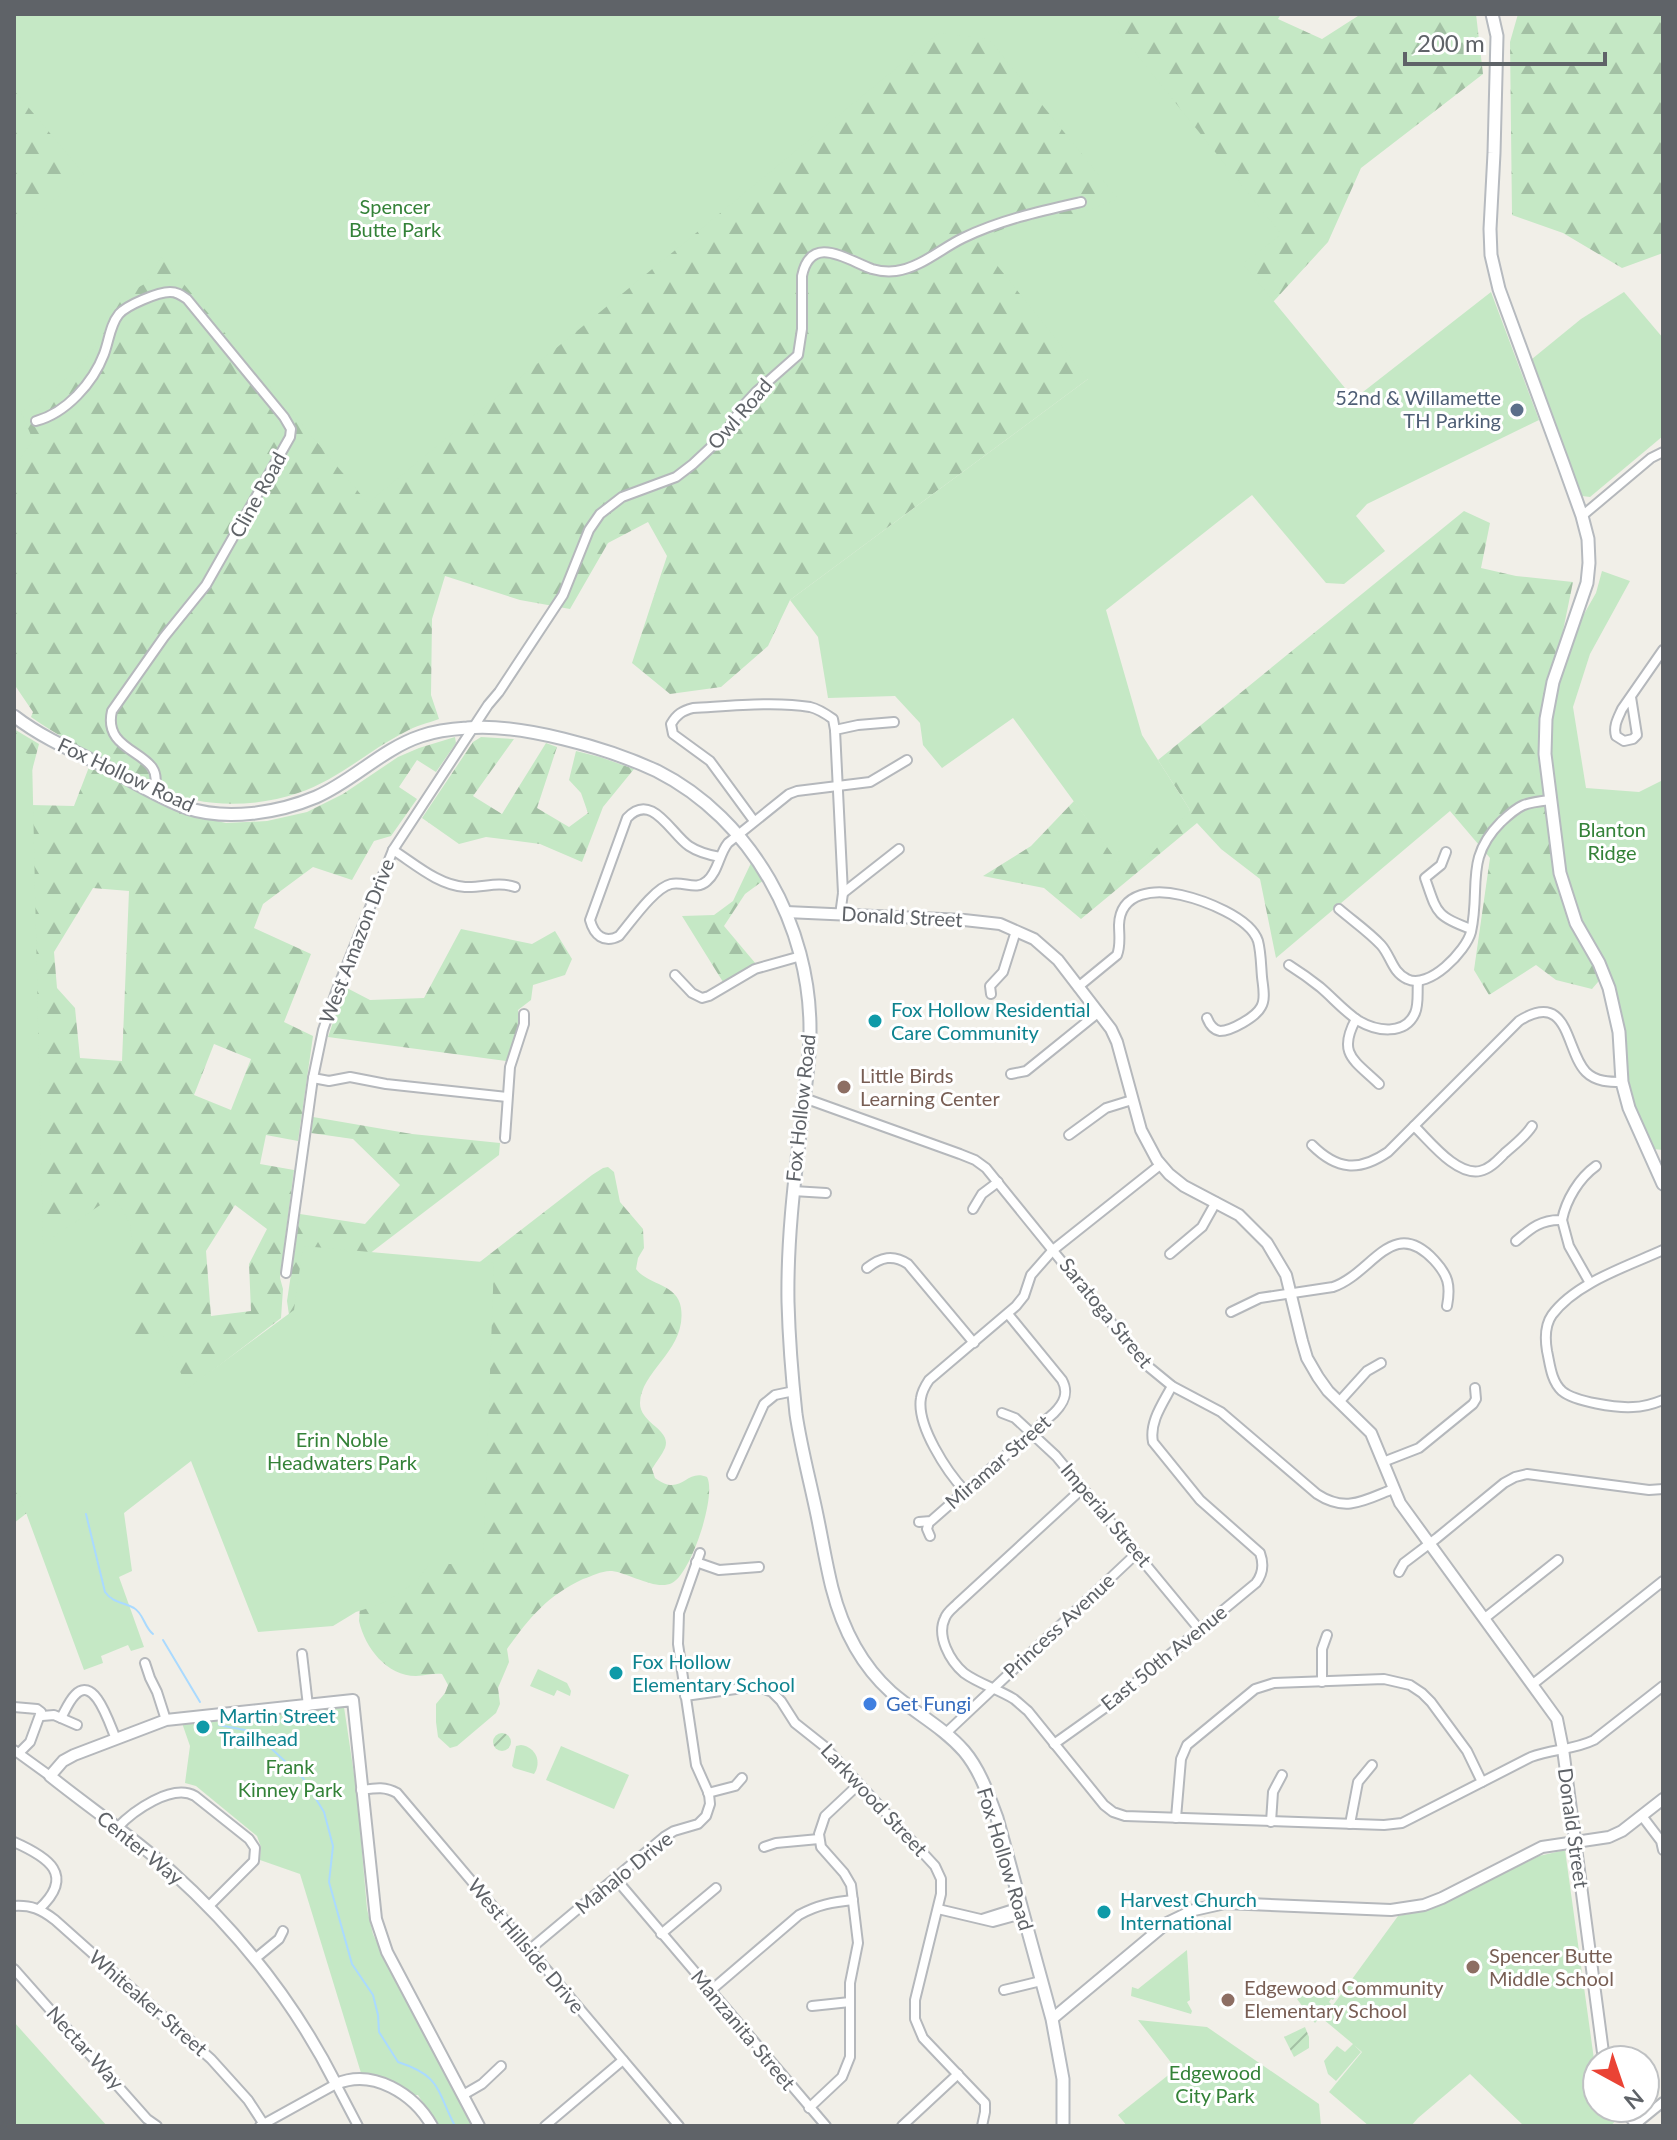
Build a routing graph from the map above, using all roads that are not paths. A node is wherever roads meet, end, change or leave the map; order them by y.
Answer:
1 (1492, 14) edge
2 (1081, 202) dead end
3 (36, 421) dead end
4 (1663, 452) edge
5 (1582, 516) junction
6 (1663, 650) edge
7 (1631, 697) junction
8 (14, 716) edge
9 (894, 722) dead end
10 (473, 727) junction
11 (835, 730) junction
12 (907, 760) dead end
13 (839, 786) junction
14 (153, 791) junction
15 (1550, 800) junction
16 (754, 821) junction
17 (738, 835) junction
18 (899, 849) dead end
19 (393, 850) junction
20 (1446, 852) dead end
21 (720, 857) junction
22 (515, 887) dead end
23 (843, 893) junction
24 (1339, 909) dead end
25 (786, 912) junction
26 (840, 915) junction
27 (1471, 929) junction
28 (1016, 931) junction
29 (801, 956) junction
30 (1289, 965) dead end
31 (675, 975) dead end
32 (1418, 981) junction
33 (1078, 987) junction
34 (991, 994) dead end
35 (1099, 1012) junction
36 (524, 1014) dead end
37 (1207, 1018) dead end
38 (1356, 1019) junction
39 (1011, 1074) dead end
40 (313, 1078) junction
41 (1622, 1082) junction
42 (1379, 1084) dead end
43 (507, 1097) junction
44 (804, 1098) junction
45 (1132, 1100) junction
46 (1414, 1126) junction
47 (1532, 1126) dead end
48 (1069, 1135) dead end
49 (505, 1138) dead end
50 (1312, 1145) dead end
51 (1659, 1162) edge
52 (1160, 1165) junction
53 (1596, 1166) dead end
54 (998, 1182) junction
55 (1663, 1184) edge
56 (793, 1191) junction
57 (826, 1193) dead end
58 (1216, 1202) junction
59 (973, 1209) dead end
60 (1562, 1220) junction
61 (1516, 1241) dead end
62 (1053, 1250) junction
63 (1663, 1250) edge
64 (1170, 1254) dead end
65 (867, 1268) dead end
66 (286, 1273) dead end
67 (1590, 1283) junction
68 (1291, 1293) junction
69 (1447, 1306) dead end
70 (1231, 1312) dead end
71 (1008, 1314) junction
72 (974, 1343) junction
73 (1381, 1363) dead end
74 (1172, 1386) junction
75 (1475, 1388) dead end
76 (794, 1391) junction
77 (1663, 1400) edge
78 (1339, 1402) junction
79 (1002, 1413) dead end
80 (1030, 1434) junction
81 (1383, 1462) junction
82 (732, 1475) dead end
83 (1083, 1488) junction
84 (1393, 1489) junction
85 (1663, 1489) edge
86 (965, 1491) junction
87 (930, 1536) dead end
88 (1429, 1544) junction
89 (1137, 1553) junction
90 (1558, 1560) dead end
91 (759, 1567) dead end
92 (1399, 1572) dead end
93 (1663, 1581) edge
94 (1485, 1618) junction
95 (1199, 1629) junction
96 (1327, 1635) dead end
97 (302, 1654) dead end
98 (145, 1663) dead end
99 (1322, 1682) junction
100 (1533, 1684) junction
101 (1663, 1686) edge
102 (993, 1688) junction
103 (685, 1696) junction
104 (308, 1706) junction
105 (14, 1707) edge
106 (42, 1716) junction
107 (61, 1718) junction
108 (166, 1720) junction
109 (77, 1725) dead end
110 (946, 1733) junction
111 (116, 1739) junction
112 (1054, 1744) junction
113 (1563, 1749) junction
114 (17, 1751) edge
115 (1372, 1765) dead end
116 (1282, 1775) dead end
117 (50, 1776) junction
118 (742, 1778) dead end
119 (1482, 1782) junction
120 (858, 1785) junction
121 (361, 1790) junction
122 (708, 1793) junction
123 (1663, 1799) edge
124 (1642, 1816) junction
125 (1176, 1818) junction
126 (1271, 1822) junction
127 (1350, 1824) junction
128 (117, 1828) junction
129 (819, 1839) junction
130 (1575, 1841) junction
131 (14, 1842) edge
132 (764, 1847) dead end
133 (1663, 1850) edge
134 (615, 1878) junction
135 (716, 1888) dead end
136 (853, 1900) junction
137 (14, 1906) edge
138 (209, 1906) junction
139 (39, 1909) junction
140 (938, 1909) junction
141 (1021, 1910) junction
142 (283, 1931) dead end
143 (661, 1934) junction
144 (529, 1950) junction
145 (256, 1958) junction
146 (14, 1969) edge
147 (1041, 1981) junction
148 (1004, 1990) dead end
149 (709, 1992) junction
150 (850, 2002) junction
151 (812, 2006) dead end
152 (1052, 2019) junction
153 (1602, 2044) edge
154 (623, 2060) junction
155 (501, 2066) dead end
156 (958, 2074) junction
157 (336, 2084) junction
158 (463, 2095) junction
159 (1663, 2102) edge
160 (809, 2108) junction
161 (263, 2125) edge
162 (1636, 2125) edge
163 (157, 2126) edge
164 (358, 2126) edge
165 (432, 2126) edge
166 (479, 2126) edge
167 (545, 2126) edge
168 (679, 2126) edge
169 (826, 2126) edge
170 (902, 2126) edge
171 (982, 2126) edge
172 (1063, 2126) edge

1 - 5 main road
2 - 10 street, Owl Road
3 - 14 street, Cline Road
4 - 5 street
5 - 15 main road
6 - 7 street
7 - 7 street
8 - 14 main road, Fox Hollow Road
9 - 11 street
10 - 14 main road, Fox Hollow Road
10 - 17 main road, Fox Hollow Road
10 - 19 street, West Amazon Drive
11 - 13 street
11 - 16 street
12 - 13 street
13 - 16 street
13 - 23 street
15 - 27 street
15 - 41 main road
16 - 17 street
17 - 21 street
17 - 25 main road, Fox Hollow Road
18 - 23 street
19 - 22 street
19 - 40 street, West Amazon Drive
20 - 27 street
21 - 21 street
23 - 26 street
24 - 32 street
25 - 26 street, Donald Street
25 - 29 main road, Fox Hollow Road
26 - 28 street, Donald Street
27 - 32 street
28 - 33 street, Donald Street
28 - 34 street
29 - 31 street
29 - 44 main road, Fox Hollow Road
30 - 38 street
32 - 38 street
33 - 35 street, Donald Street
33 - 37 street
35 - 39 street
35 - 45 street, Donald Street
36 - 43 street
38 - 42 street
40 - 43 street
40 - 66 street, West Amazon Drive
41 - 46 street
41 - 51 main road
43 - 49 street
44 - 54 street, Saratoga Street
44 - 56 main road, Fox Hollow Road
45 - 48 street
45 - 52 street, Donald Street
46 - 47 street
46 - 50 street
51 - 55 main road
52 - 58 street, Donald Street
52 - 62 street
53 - 60 street
54 - 59 street
54 - 62 street, Saratoga Street
56 - 57 street
56 - 76 main road, Fox Hollow Road
58 - 64 street
58 - 68 street, Donald Street
60 - 61 street
60 - 67 street
62 - 71 street
62 - 74 street, Saratoga Street
63 - 67 street
65 - 72 street
67 - 77 street
68 - 69 street
68 - 70 street
68 - 78 street, Donald Street
71 - 72 street
71 - 80 street, Miramar Street
72 - 86 street
73 - 78 street
74 - 84 street, Saratoga Street
74 - 95 street, East 50th Avenue
75 - 81 street
76 - 82 street
76 - 110 main road, Fox Hollow Road
78 - 81 street, Donald Street
79 - 80 street, Imperial Street
80 - 83 street, Imperial Street
80 - 86 street, Miramar Street
81 - 84 street, Donald Street
83 - 89 street, Imperial Street
83 - 102 street
84 - 88 street, Donald Street
85 - 88 street
86 - 87 street, Miramar Street
88 - 92 street
88 - 94 street, Donald Street
89 - 95 street, Imperial Street
89 - 102 street, Princess Avenue
90 - 94 street
91 - 103 street
93 - 100 street
94 - 100 street, Donald Street
95 - 112 street, East 50th Avenue
96 - 99 street
97 - 104 street
98 - 108 street
99 - 119 street
99 - 125 street
100 - 113 street, Donald Street
101 - 113 street
102 - 110 street, Princess Avenue
102 - 112 street
103 - 120 street, Larkwood Street
103 - 122 street
104 - 108 street
104 - 121 street
105 - 106 street
106 - 107 street
106 - 114 street
107 - 109 street
107 - 111 street
108 - 111 street
110 - 141 main road, Fox Hollow Road
111 - 117 street
112 - 125 street
113 - 119 street
113 - 130 street, Donald Street
114 - 117 street, Center Way
115 - 127 street
116 - 126 street
117 - 128 street, Center Way
118 - 122 street
119 - 127 street
120 - 129 street
120 - 140 street, Larkwood Street
121 - 144 street, West Hillside Drive
121 - 158 street
122 - 134 street, Mahalo Drive
123 - 124 street
124 - 130 street
124 - 133 street
125 - 126 street
126 - 127 street
128 - 138 street, Center Way
128 - 138 street
129 - 132 street
129 - 136 street
130 - 152 street
130 - 153 street, Donald Street
131 - 139 street
134 - 143 street, Manzanita Street
134 - 144 street, Mahalo Drive
135 - 143 street
136 - 149 street
136 - 150 street
137 - 139 street
138 - 145 street, Center Way
139 - 161 street, Whiteaker Street
140 - 141 street
140 - 156 street, Larkwood Street
141 - 147 main road, Fox Hollow Road
142 - 145 street
143 - 149 street, Manzanita Street
144 - 154 street, West Hillside Drive
145 - 157 street, Center Way
146 - 163 street, Nectar Way
147 - 148 street
147 - 152 main road, Fox Hollow Road
149 - 160 street, Manzanita Street
150 - 151 street
150 - 160 street
152 - 172 main road, Fox Hollow Road
154 - 167 street
154 - 168 street, West Hillside Drive
155 - 158 street
156 - 170 street
156 - 171 street, Larkwood Street
157 - 161 street
157 - 164 street, Center Way
157 - 165 street
158 - 166 street
159 - 162 street
160 - 169 street, Manzanita Street

